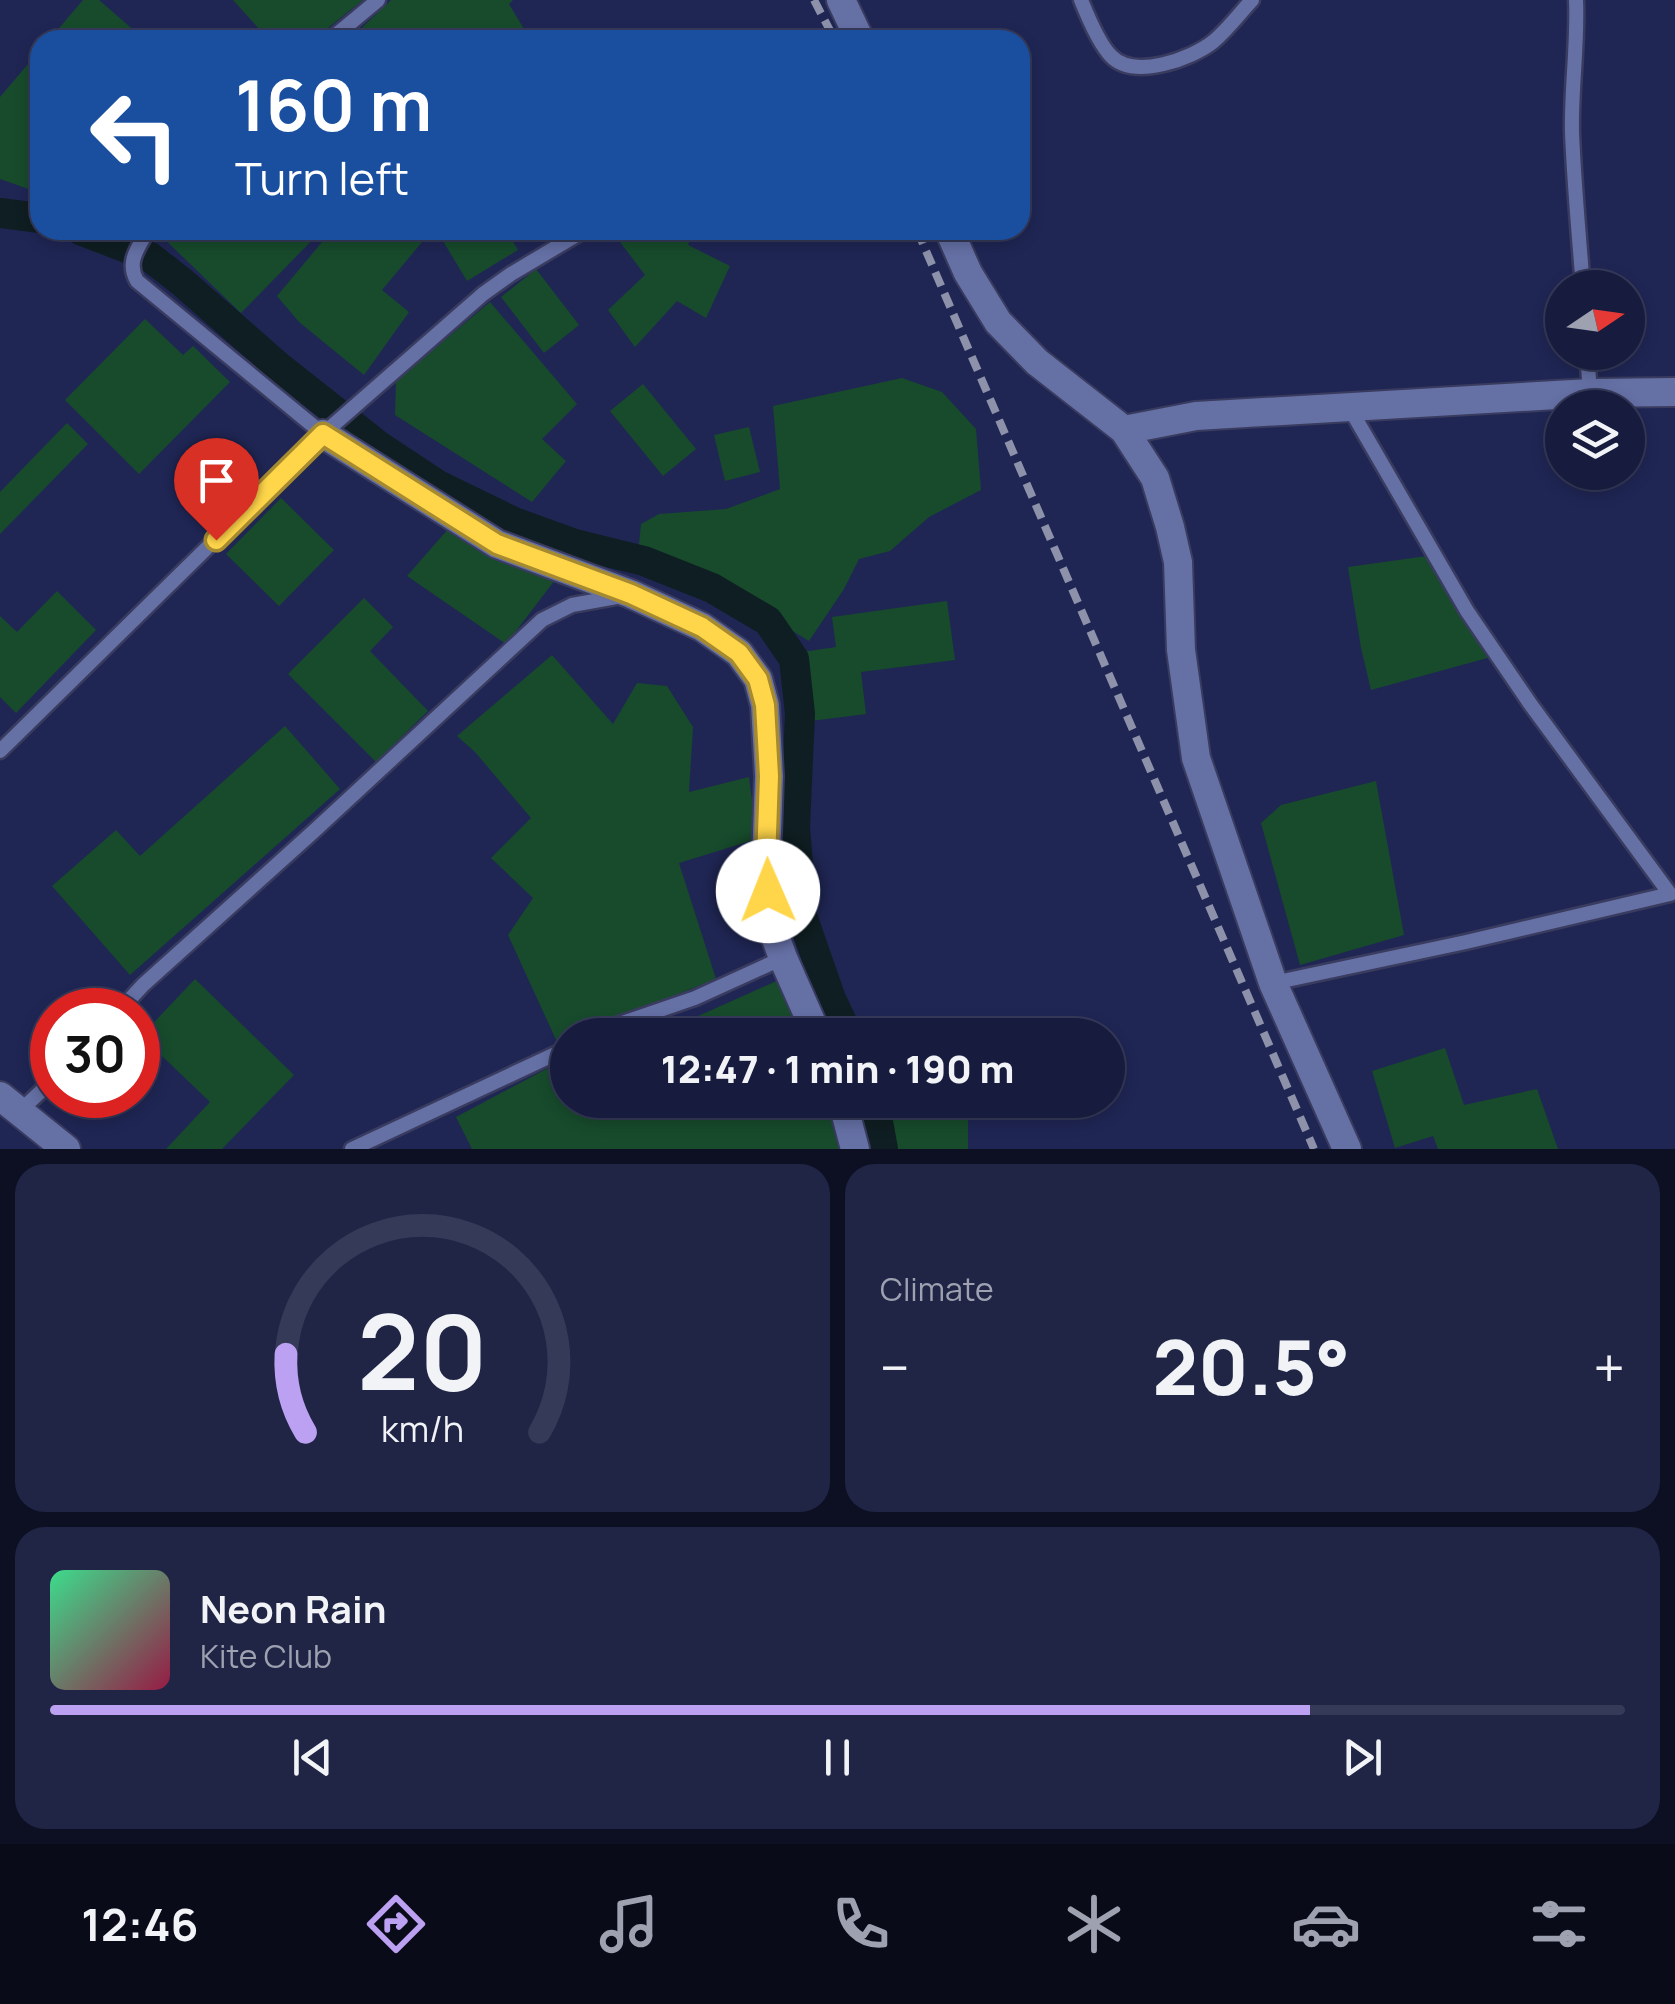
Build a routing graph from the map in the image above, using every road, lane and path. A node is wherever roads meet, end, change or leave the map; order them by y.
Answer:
1 (378, 0) edge
2 (841, 0) edge
3 (1080, 0) edge
4 (1252, 0) edge
5 (1576, 0) edge
6 (342, 30) edge
7 (855, 30) edge
8 (143, 240) edge
9 (568, 240) edge
10 (954, 240) edge
11 (1582, 270) edge
12 (1645, 392) edge
13 (1675, 392) edge
14 (1545, 396) edge
15 (1349, 408) junction
16 (331, 428) junction
17 (1124, 430) junction
18 (631, 594) junction
19 (0, 751) edge
20 (1672, 899) edge
21 (783, 958) junction
22 (1273, 984) junction
23 (140, 988) edge
24 (637, 1018) edge
25 (809, 1018) edge
26 (550, 1056) edge
27 (10, 1103) edge
28 (847, 1118) edge
29 (66, 1149) edge
30 (352, 1149) edge
31 (855, 1149) edge
32 (1347, 1149) edge

1 - 6 lane
2 - 7 street
3 - 4 lane
5 - 11 lane
8 - 16 lane
9 - 16 lane
10 - 17 street
12 - 13 street
14 - 15 street
15 - 17 street
15 - 20 lane
16 - 18 street
16 - 19 lane
17 - 22 street
18 - 21 street
18 - 23 lane
20 - 22 lane
21 - 24 lane
21 - 25 street
22 - 32 street
26 - 30 lane
27 - 29 street
28 - 31 street

